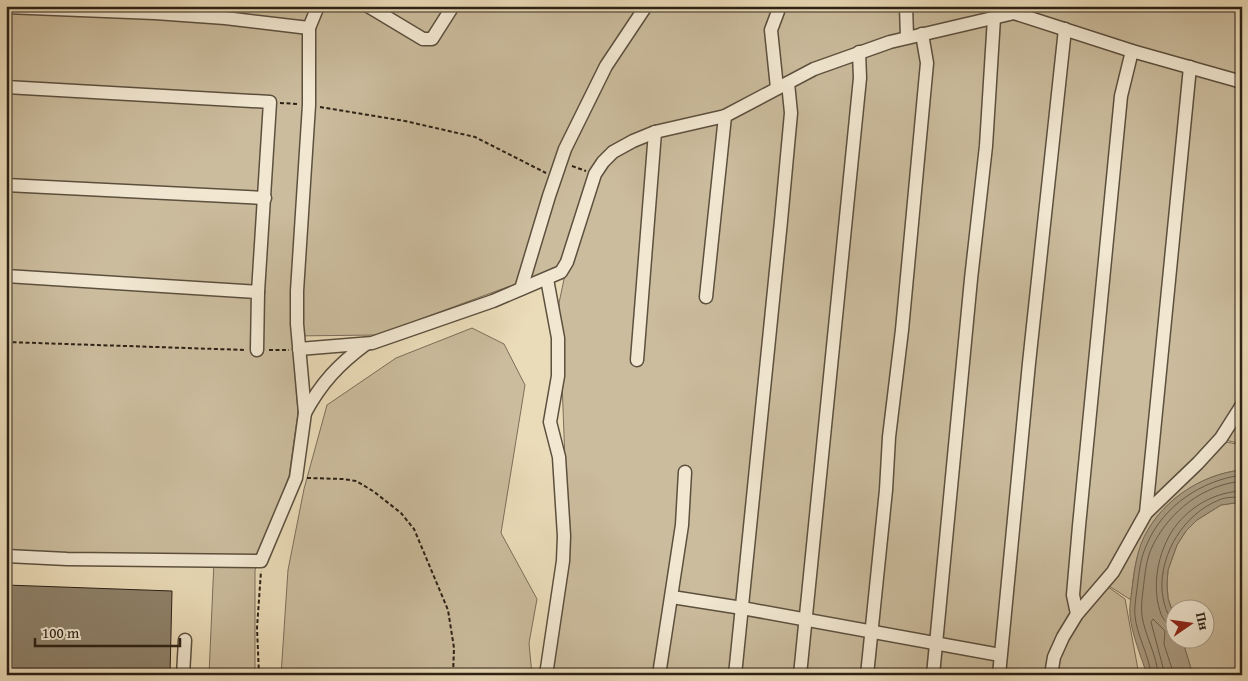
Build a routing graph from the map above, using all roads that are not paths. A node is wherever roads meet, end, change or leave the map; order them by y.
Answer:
1 (318, 6) edge
2 (368, 6) edge
3 (453, 6) edge
4 (646, 6) edge
5 (780, 6) edge
6 (906, 6) edge
7 (6, 7) edge
8 (156, 10) edge
9 (994, 18) junction
10 (309, 28) junction
11 (1065, 28) junction
12 (922, 34) junction
13 (907, 37) junction
14 (1132, 51) junction
15 (859, 52) junction
16 (1190, 68) junction
17 (1242, 82) edge
18 (782, 85) junction
19 (6, 87) edge
20 (726, 116) junction
21 (655, 132) junction
22 (6, 185) edge
23 (265, 198) junction
24 (6, 276) edge
25 (547, 279) junction
26 (521, 289) junction
27 (258, 292) junction
28 (706, 297) dead end
29 (366, 344) junction
30 (257, 350) road end
31 (299, 350) junction
32 (637, 360) dead end
33 (1242, 405) edge
34 (305, 413) junction
35 (685, 472) dead end
36 (1146, 513) junction
37 (6, 556) edge
38 (672, 597) junction
39 (742, 608) junction
40 (1077, 614) junction
41 (806, 620) junction
42 (871, 631) junction
43 (184, 640) dead end
44 (936, 644) junction
45 (1000, 655) junction
46 (184, 675) edge
47 (546, 675) edge
48 (659, 675) edge
49 (735, 675) edge
50 (800, 675) edge
51 (866, 675) edge
52 (933, 675) edge
53 (999, 675) edge
54 (1051, 675) edge

1 - 10 street
2 - 3 street
4 - 26 street
5 - 18 street
6 - 13 street
7 - 8 street
8 - 10 street
9 - 11 street
9 - 12 street
9 - 44 street
10 - 31 street
11 - 14 street
11 - 45 street
12 - 13 street
12 - 42 street
13 - 15 street
14 - 16 street
14 - 40 street
15 - 18 street
15 - 41 street
16 - 17 street
16 - 36 street
18 - 20 street
18 - 39 street
19 - 23 street
20 - 21 street
20 - 28 street
21 - 25 street
21 - 32 street
22 - 23 street
23 - 27 street
24 - 27 street
25 - 26 street
25 - 47 street
26 - 29 street
27 - 30 street
29 - 31 street
29 - 34 street
31 - 34 street
33 - 36 street
34 - 37 street
35 - 38 street
36 - 40 street
38 - 39 street
38 - 48 street
39 - 41 street
39 - 49 street
40 - 54 street
41 - 42 street
41 - 50 street
42 - 44 street
42 - 51 street
43 - 46 street
44 - 45 street
44 - 52 street
45 - 53 street

